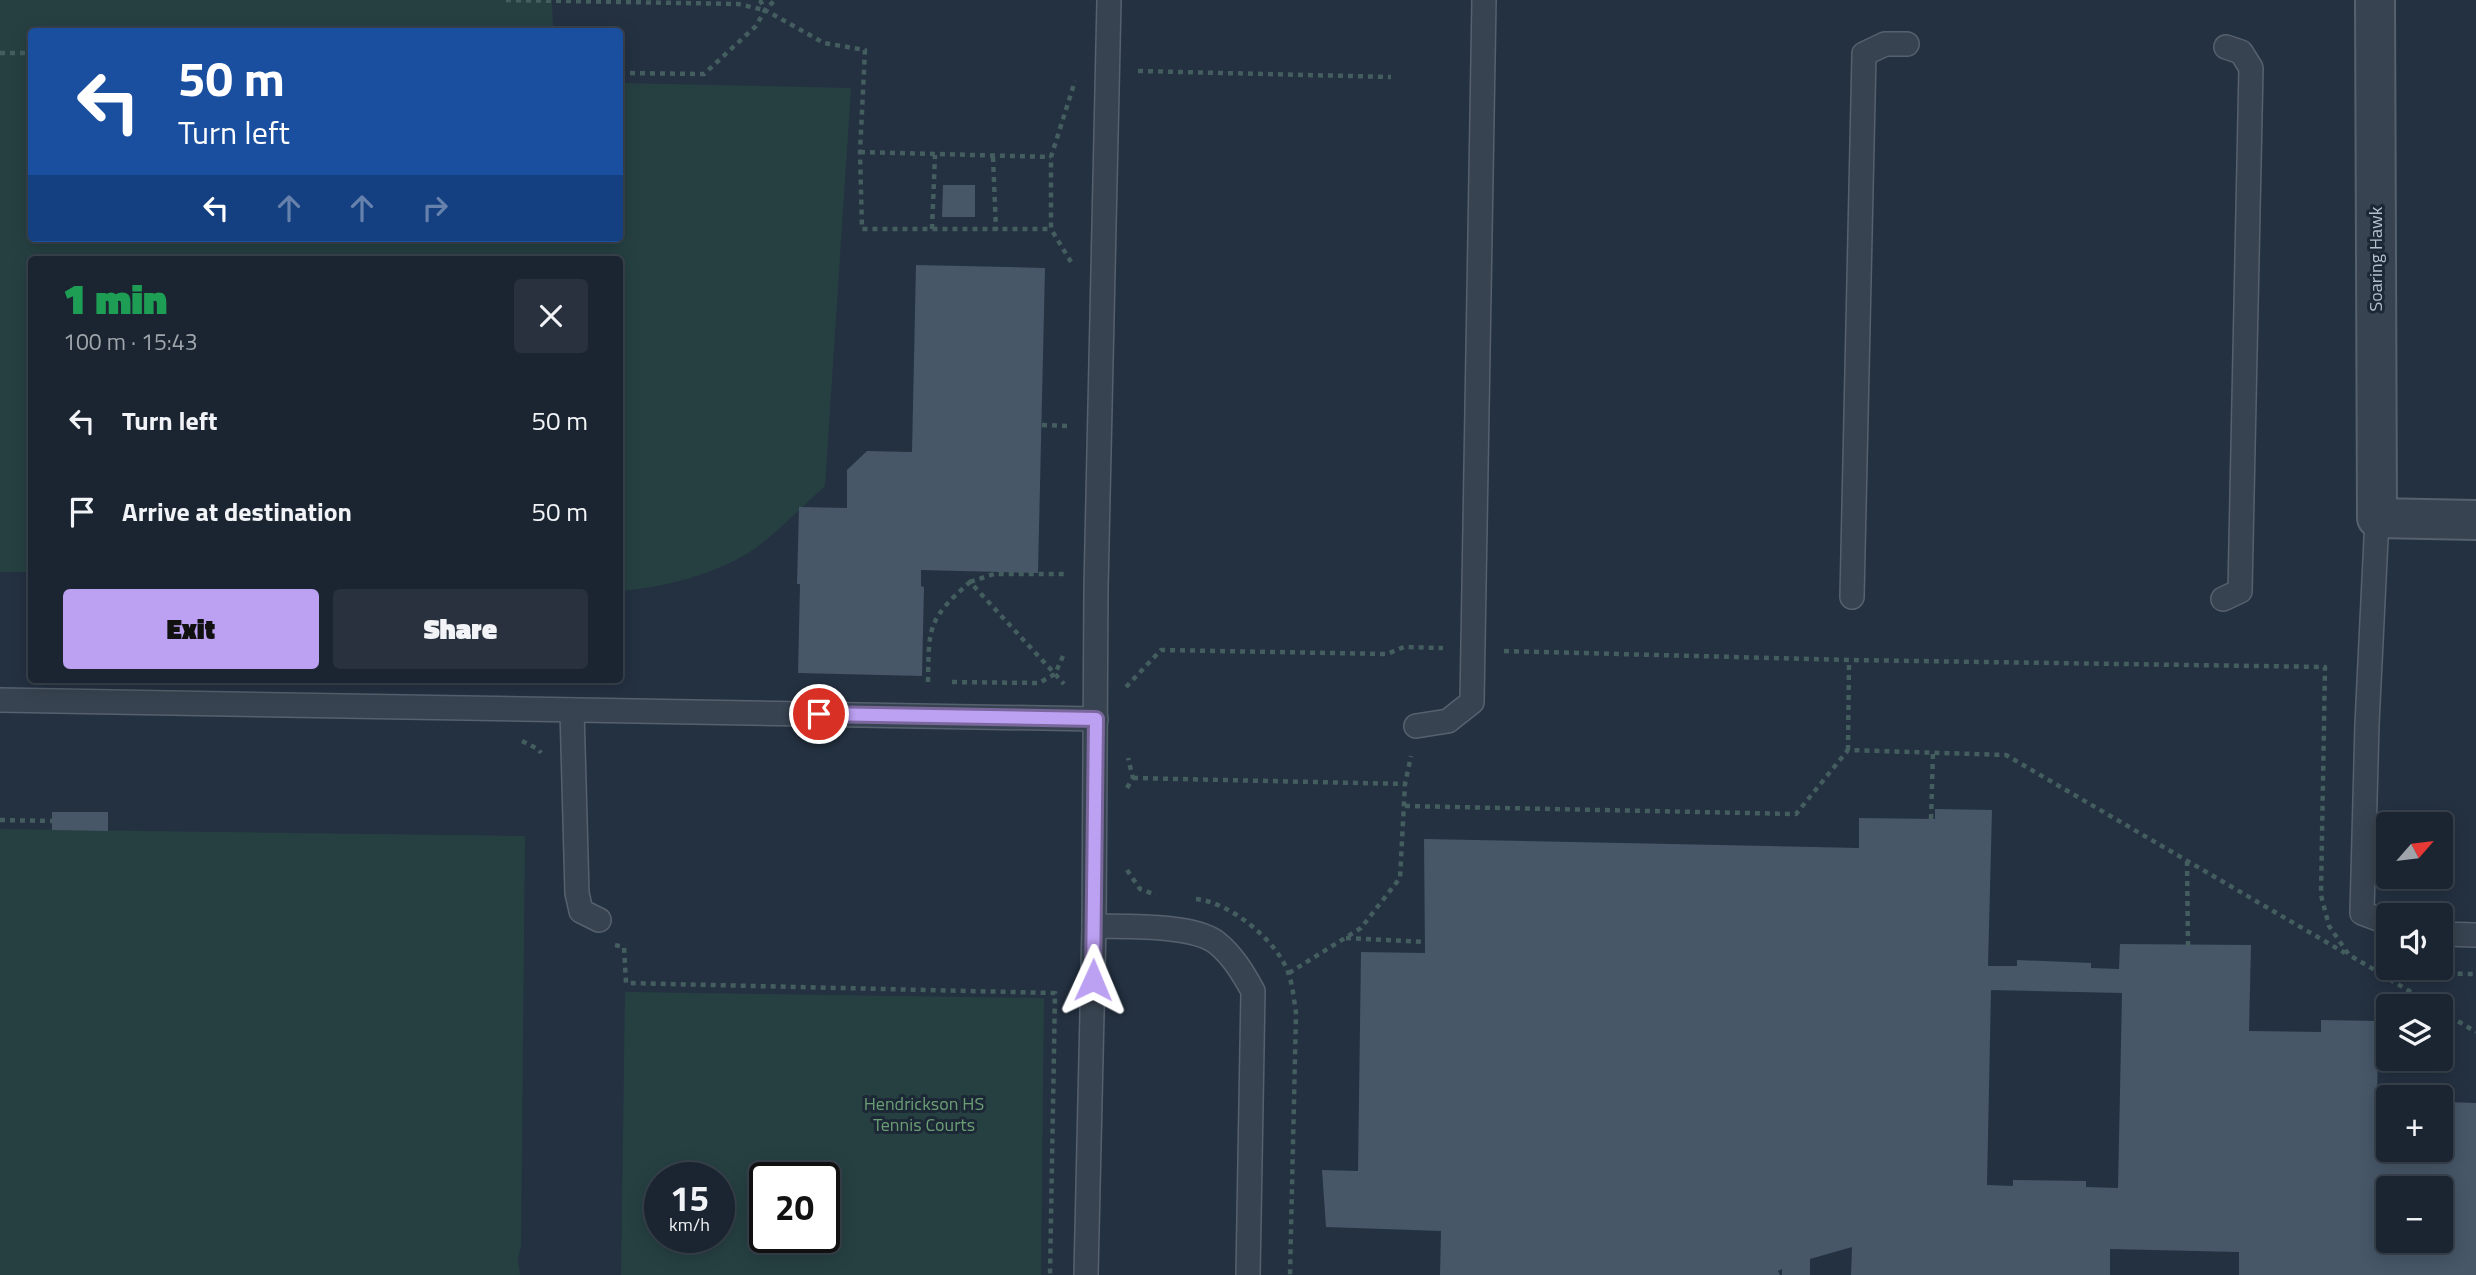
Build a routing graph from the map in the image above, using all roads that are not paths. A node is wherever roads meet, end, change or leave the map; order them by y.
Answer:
1 (1109, 0) edge
2 (1484, 0) edge
3 (2375, 0) edge
4 (1907, 44) dead end
5 (2226, 47) dead end
6 (2377, 518) junction
7 (2476, 520) edge
8 (1852, 597) dead end
9 (2223, 599) dead end
10 (0, 700) edge
11 (572, 710) junction
12 (1096, 719) junction
13 (1416, 726) dead end
14 (2376, 918) edge
15 (599, 920) dead end
16 (1094, 926) junction
17 (2453, 934) edge
18 (2476, 935) edge
19 (1086, 1275) edge
20 (1248, 1275) edge

1 - 12 lane
2 - 13 lane
3 - 6 street, Soaring Hawk
4 - 8 lane
5 - 9 lane
6 - 7 street
6 - 14 lane
10 - 11 lane
11 - 12 lane
11 - 15 lane
12 - 16 lane
16 - 19 lane
16 - 20 lane
17 - 18 lane

